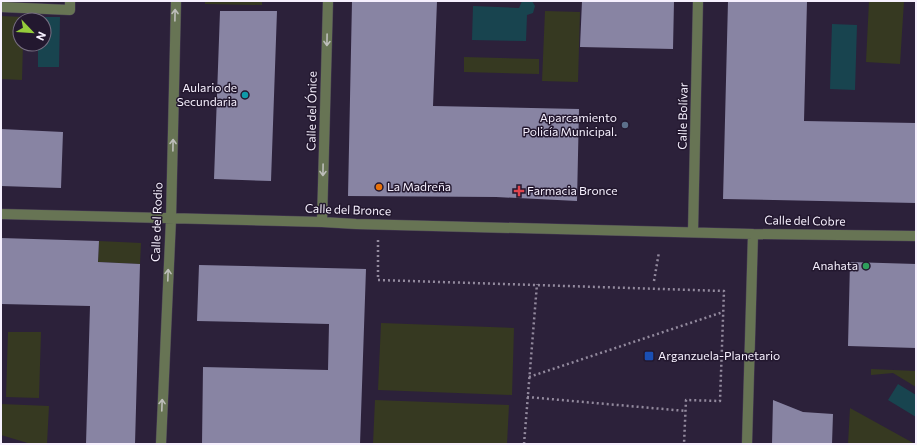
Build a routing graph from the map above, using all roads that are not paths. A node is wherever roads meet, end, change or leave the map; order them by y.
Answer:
1 (70, 1) edge
2 (176, 1) edge
3 (328, 1) edge
4 (698, 1) edge
5 (1, 8) edge
6 (1, 214) edge
7 (171, 219) junction
8 (322, 222) junction
9 (693, 232) junction
10 (754, 234) junction
11 (916, 236) edge
12 (161, 444) edge
13 (747, 444) edge

1 - 5 street
7 -> 2 street, Calle del Rodio
3 -> 8 street, Calle del Ónice
4 - 9 street, Calle Bolívar
6 - 7 street, Calle del Bronce
7 - 8 street, Calle del Bronce
12 -> 7 street, Calle del Rodio
8 - 9 street, Calle del Bronce
9 - 10 street, Calle del Cobre
10 - 11 street, Calle del Cobre
10 - 13 street

